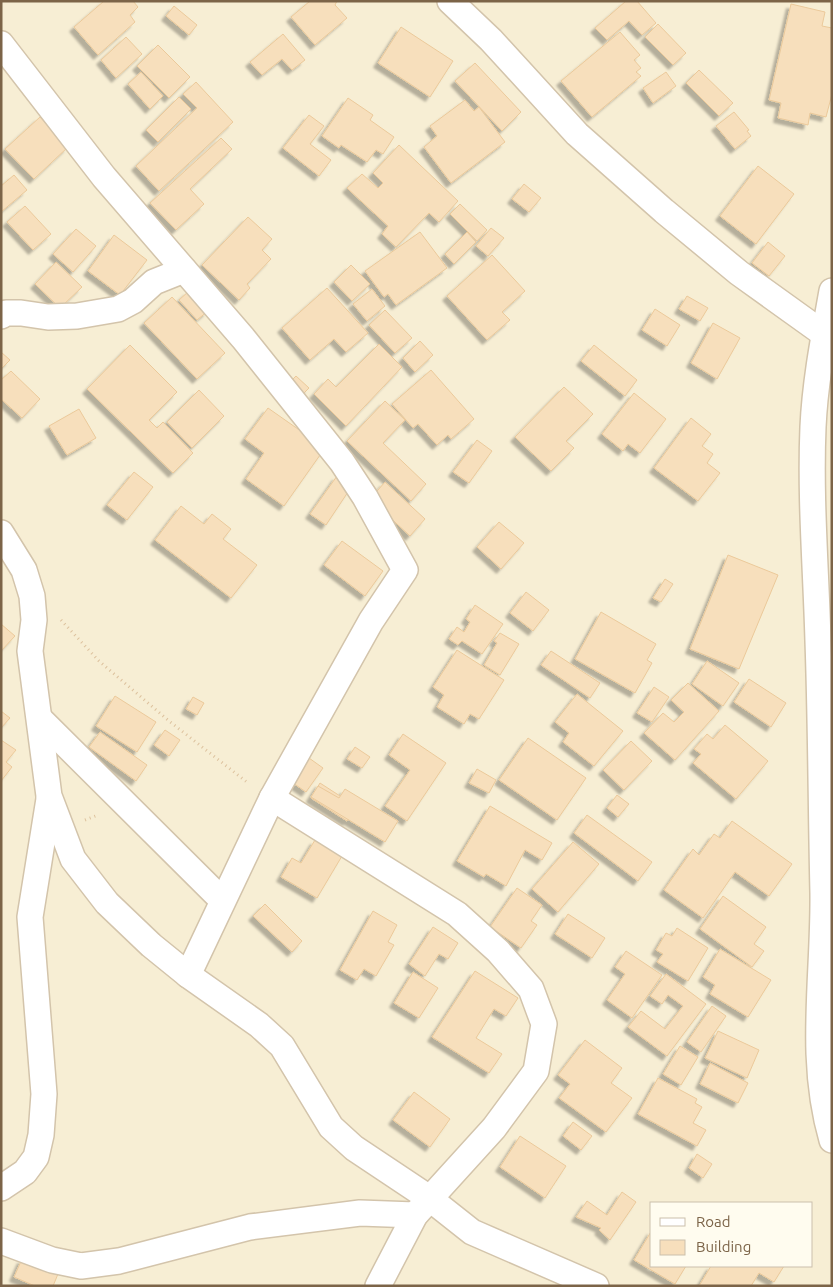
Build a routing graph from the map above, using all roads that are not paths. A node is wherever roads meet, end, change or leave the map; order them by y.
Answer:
1 (450, 1) edge
2 (1, 44) edge
3 (184, 270) junction
4 (832, 291) edge
5 (1, 316) edge
6 (824, 334) junction
7 (1, 533) edge
8 (825, 640) edge
9 (40, 719) junction
10 (49, 796) junction
11 (272, 798) junction
12 (222, 900) junction
13 (828, 942) edge
14 (188, 975) junction
15 (832, 1140) edge
16 (1, 1188) edge
17 (422, 1206) junction
18 (1, 1241) edge
19 (378, 1286) edge
20 (596, 1286) edge

1 - 6 street
2 - 3 street
3 - 5 street
3 - 11 street
4 - 6 street
6 - 8 street
7 - 9 street
8 - 13 street
9 - 10 street
9 - 12 street
10 - 14 street
10 - 16 street
11 - 12 street
11 - 17 street
12 - 14 street
13 - 15 street
14 - 17 street
17 - 18 street
17 - 19 street
17 - 20 street

